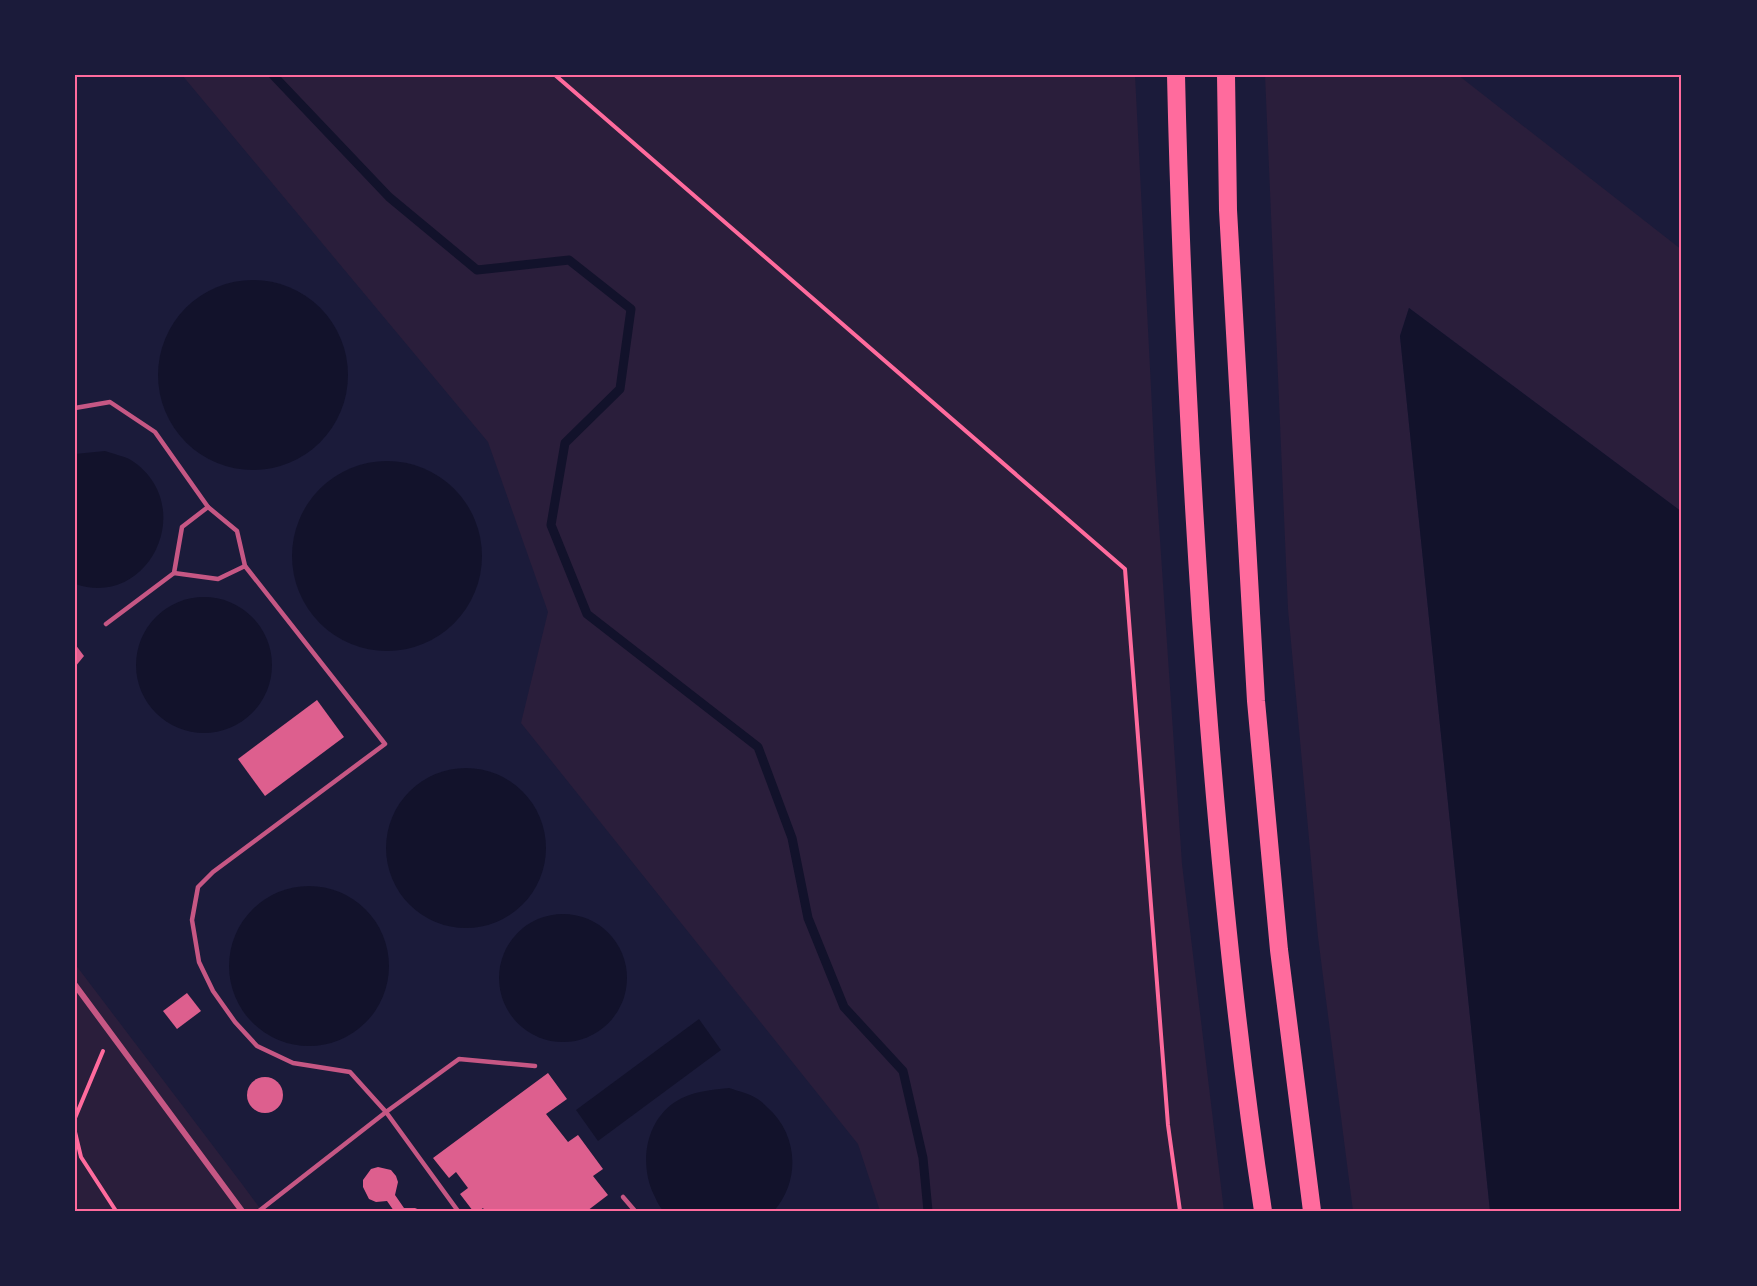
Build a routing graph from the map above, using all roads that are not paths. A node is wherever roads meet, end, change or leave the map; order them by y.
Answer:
1 (1176, 75) edge
2 (1226, 75) edge
3 (75, 408) edge
4 (208, 507) junction
5 (245, 566) junction
6 (174, 573) junction
7 (106, 624) dead end
8 (75, 985) edge
9 (535, 1066) dead end
10 (386, 1112) junction
11 (623, 1197) dead end
12 (242, 1211) edge
13 (259, 1211) edge
14 (458, 1211) edge
15 (635, 1211) edge
16 (1263, 1211) edge
17 (1312, 1211) edge

1 - 16 highway
2 - 17 highway
3 - 4 lane
4 - 5 lane
4 - 6 lane
5 - 6 lane
5 - 10 lane
6 - 7 lane
8 - 12 street
9 - 10 lane
10 - 13 lane
10 - 14 lane
11 - 15 lane

